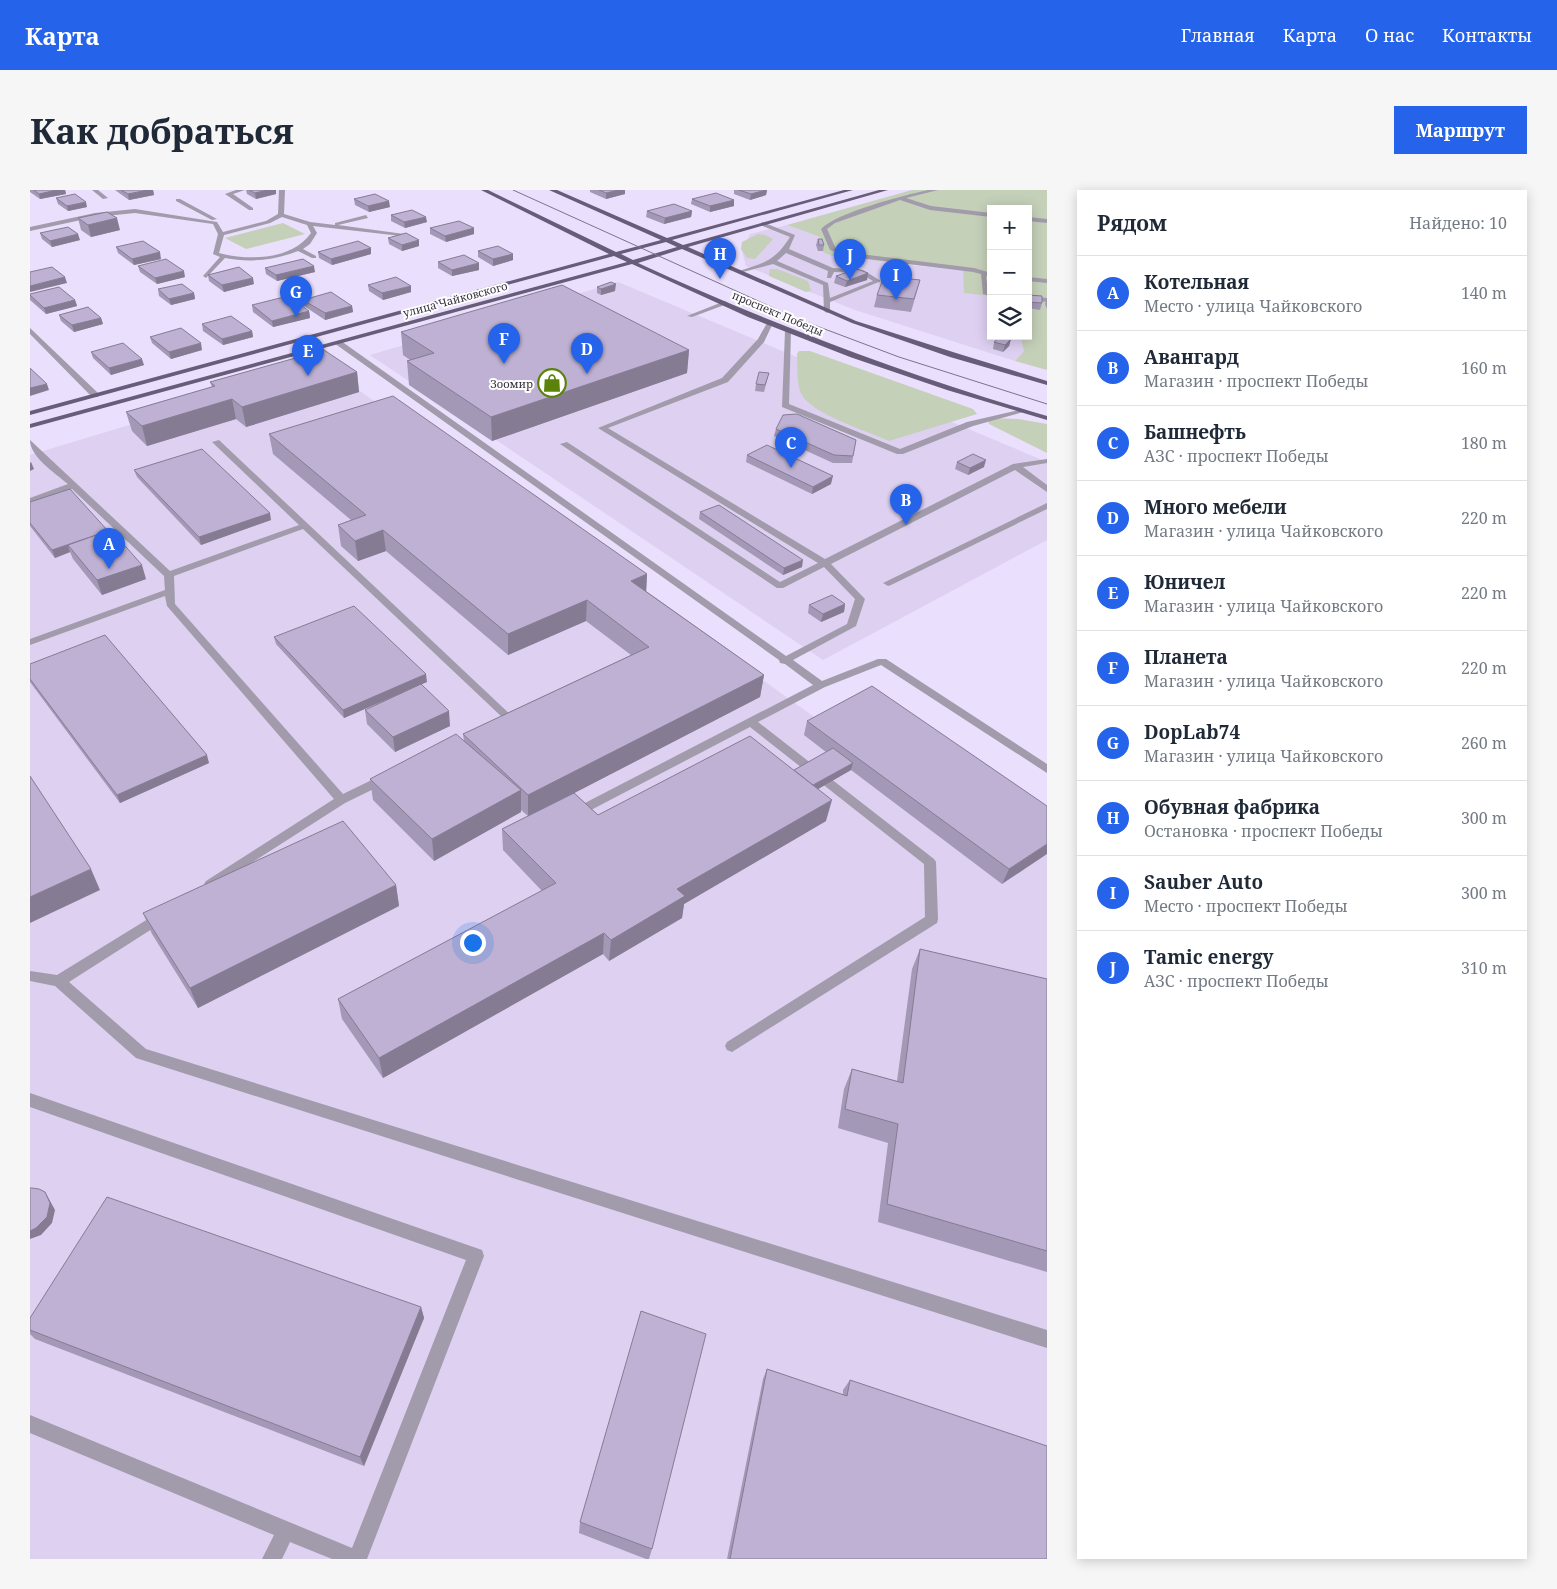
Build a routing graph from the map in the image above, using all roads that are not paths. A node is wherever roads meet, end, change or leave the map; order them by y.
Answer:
1 (95, 190) edge
2 (242, 190) edge
3 (282, 190) edge
4 (484, 190) edge
5 (552, 190) edge
6 (850, 190) edge
7 (885, 190) edge
8 (934, 190) edge
9 (105, 198) dead end
10 (900, 198) junction
11 (178, 200) dead end
12 (251, 209) dead end
13 (281, 215) junction
14 (987, 215) edge
15 (366, 217) dead end
16 (1032, 219) edge
17 (1047, 221) edge
18 (215, 223) junction
19 (309, 224) junction
20 (762, 224) junction
21 (328, 226) junction
22 (30, 230) edge
23 (221, 234) junction
24 (401, 234) edge
25 (667, 240) junction
26 (683, 247) junction
27 (299, 249) junction
28 (785, 250) junction
29 (616, 254) junction
30 (223, 257) junction
31 (314, 257) dead end
32 (634, 262) junction
33 (773, 262) junction
34 (832, 270) junction
35 (741, 272) junction
36 (987, 275) edge
37 (206, 276) edge
38 (1032, 279) edge
39 (1047, 281) edge
40 (826, 284) junction
41 (987, 293) edge
42 (1032, 298) edge
43 (1047, 300) edge
44 (827, 301) junction
45 (725, 303) junction
46 (827, 311) junction
47 (690, 316) dead end
48 (770, 323) junction
49 (30, 330) edge
50 (788, 331) junction
51 (338, 343) junction
52 (1047, 384) edge
53 (95, 395) junction
54 (1023, 411) junction
55 (30, 413) edge
56 (1047, 418) edge
57 (30, 426) edge
58 (30, 442) edge
59 (216, 442) dead end
60 (564, 444) dead end
61 (1047, 461) edge
62 (1016, 466) junction
63 (74, 485) junction
64 (1047, 489) edge
65 (30, 501) edge
66 (1047, 506) edge
67 (304, 526) junction
68 (825, 563) junction
69 (169, 575) junction
70 (888, 583) dead end
71 (170, 591) junction
72 (30, 642) edge
73 (784, 662) junction
74 (820, 685) junction
75 (751, 722) junction
76 (492, 728) edge
77 (1047, 768) edge
78 (394, 774) edge
79 (341, 800) junction
80 (587, 807) edge
81 (200, 891) edge
82 (175, 907) edge
83 (30, 976) edge
84 (59, 982) junction
85 (732, 1046) dead end
86 (30, 1100) edge
87 (1047, 1339) edge
88 (30, 1424) edge
89 (286, 1530) junction
90 (272, 1559) edge
91 (356, 1559) edge

1 - 9 street
2 - 12 street
3 - 13 street
4 - 29 main road, проспект Победы
5 - 25 main road, проспект Победы
6 - 25 main road, улица Чайковского
7 - 20 main road, улица Чайковского
8 - 10 street
10 - 14 street
10 - 36 street
11 - 18 street
13 - 19 street
13 - 23 street
15 - 21 street
16 - 17 street
18 - 22 street
18 - 23 street
19 - 21 street
19 - 27 street
20 - 26 main road, улица Чайковского
20 - 28 street
21 - 24 street
23 - 30 street
25 - 26 main road, проспект Победы
25 - 29 main road, улица Чайковского
26 - 32 main road, улица Чайковского
26 - 35 main road, проспект Победы
27 - 30 street
27 - 31 street
28 - 33 street
28 - 34 street
29 - 32 main road, проспект Победы
29 - 53 main road, улица Чайковского
30 - 37 street
32 - 45 main road, проспект Победы
32 - 51 main road, улица Чайковского
33 - 35 street
33 - 40 street
34 - 40 street
34 - 44 street
35 - 46 main road, проспект Победы
36 - 41 street
38 - 39 street
40 - 44 street
42 - 43 street
44 - 46 street
45 - 47 street
45 - 48 main road, проспект Победы
46 - 52 main road, проспект Победы
48 - 50 main road, проспект Победы
48 - 68 street
49 - 53 street
50 - 54 main road, проспект Победы
50 - 54 street
51 - 57 main road, улица Чайковского
51 - 73 street
53 - 55 main road, улица Чайковского
54 - 56 main road, проспект Победы
58 - 63 street
59 - 67 street
60 - 68 street
61 - 62 street
62 - 64 street
62 - 68 street
63 - 65 street
63 - 69 street
66 - 70 street
67 - 69 street
67 - 76 street
68 - 73 street
69 - 71 street
71 - 72 street
71 - 79 street
73 - 74 street
74 - 75 street
74 - 77 street
75 - 80 street
75 - 85 street
78 - 79 street
79 - 81 street
82 - 84 street
83 - 84 street
84 - 87 street
86 - 91 street
88 - 89 street
89 - 90 street
89 - 91 street

